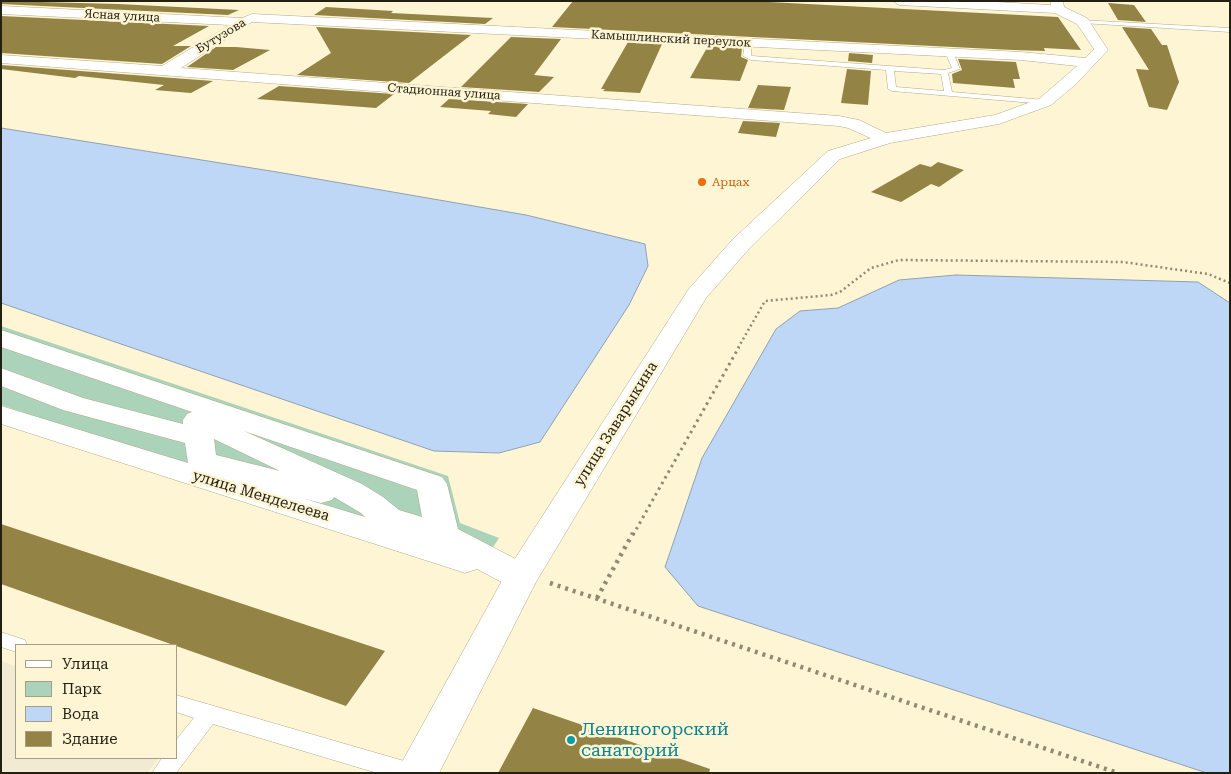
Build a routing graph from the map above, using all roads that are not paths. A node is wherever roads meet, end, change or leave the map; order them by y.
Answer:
1 (899, 1) edge
2 (1057, 5) edge
3 (268, 7) dead end
4 (1, 10) edge
5 (247, 20) junction
6 (1082, 21) junction
7 (1230, 30) edge
8 (748, 43) junction
9 (949, 52) junction
10 (1, 59) edge
11 (1090, 62) junction
12 (890, 68) junction
13 (164, 71) junction
14 (944, 72) junction
15 (949, 94) junction
16 (1045, 102) junction
17 (884, 139) junction
18 (1, 338) edge
19 (7, 367) edge
20 (115, 376) junction
21 (1, 416) edge
22 (198, 429) junction
23 (443, 536) junction
24 (521, 577) junction
25 (1, 639) edge
26 (15, 644) edge
27 (178, 703) edge
28 (209, 714) junction
29 (178, 753) edge
30 (174, 759) edge
31 (163, 773) edge
32 (411, 773) edge
33 (417, 773) edge

1 - 2 street
2 - 6 street
3 - 5 street, Бутузова
4 - 5 street, Ясная улица
5 - 8 street, Камышлинский переулок
5 - 13 street, Бутузова
6 - 7 lane
6 - 11 street
8 - 9 street, Камышлинский переулок
8 - 12 lane
9 - 11 street, Камышлинский переулок
9 - 14 lane
10 - 13 street, Стадионная улица
11 - 16 street
12 - 14 lane
12 - 15 lane
13 - 17 street, Стадионная улица
14 - 15 lane
15 - 16 lane
16 - 17 street, улица Заварыкина
17 - 24 street, улица Заварыкина
18 - 20 street
19 - 20 street
19 - 22 street
20 - 22 street
20 - 23 street
21 - 24 street, улица Менделеева
22 - 23 street
23 - 24 street
24 - 33 street, улица Заварыкина
25 - 26 lane
27 - 28 lane
28 - 29 lane
28 - 32 lane
30 - 31 lane

